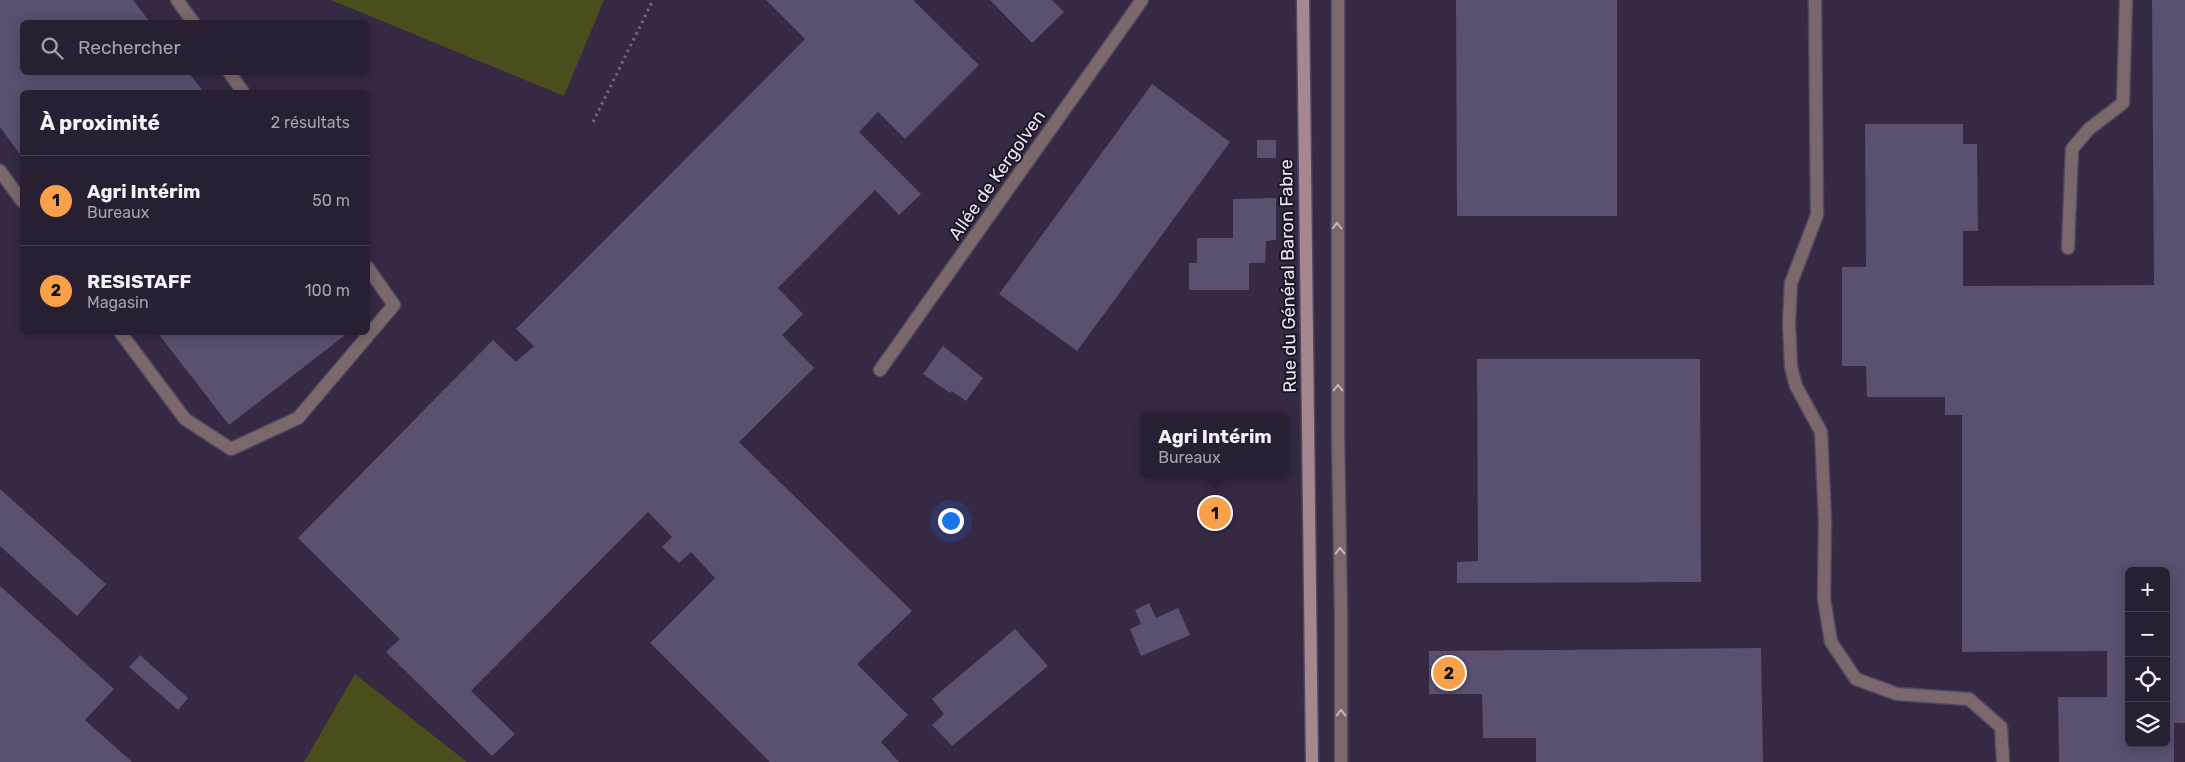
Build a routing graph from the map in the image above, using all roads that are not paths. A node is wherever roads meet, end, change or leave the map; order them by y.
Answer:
1 (177, 0) edge
2 (1142, 0) edge
3 (1303, 0) edge
4 (1338, 0) edge
5 (1815, 0) edge
6 (2126, 0) edge
7 (192, 20) edge
8 (231, 75) edge
9 (242, 90) edge
10 (0, 171) edge
11 (20, 198) edge
12 (2068, 248) dead end
13 (370, 271) edge
14 (370, 333) edge
15 (122, 335) edge
16 (369, 335) edge
17 (880, 370) dead end
18 (1312, 762) edge
19 (1341, 762) edge
20 (2003, 762) edge

1 - 7 street
2 - 17 street, Allée de Kergolven
3 - 18 main road, Rue du Général Baron Fabre
19 -> 4 street
5 - 20 street
6 - 12 street
8 - 9 street
10 - 11 street
13 - 14 street
15 - 16 street

